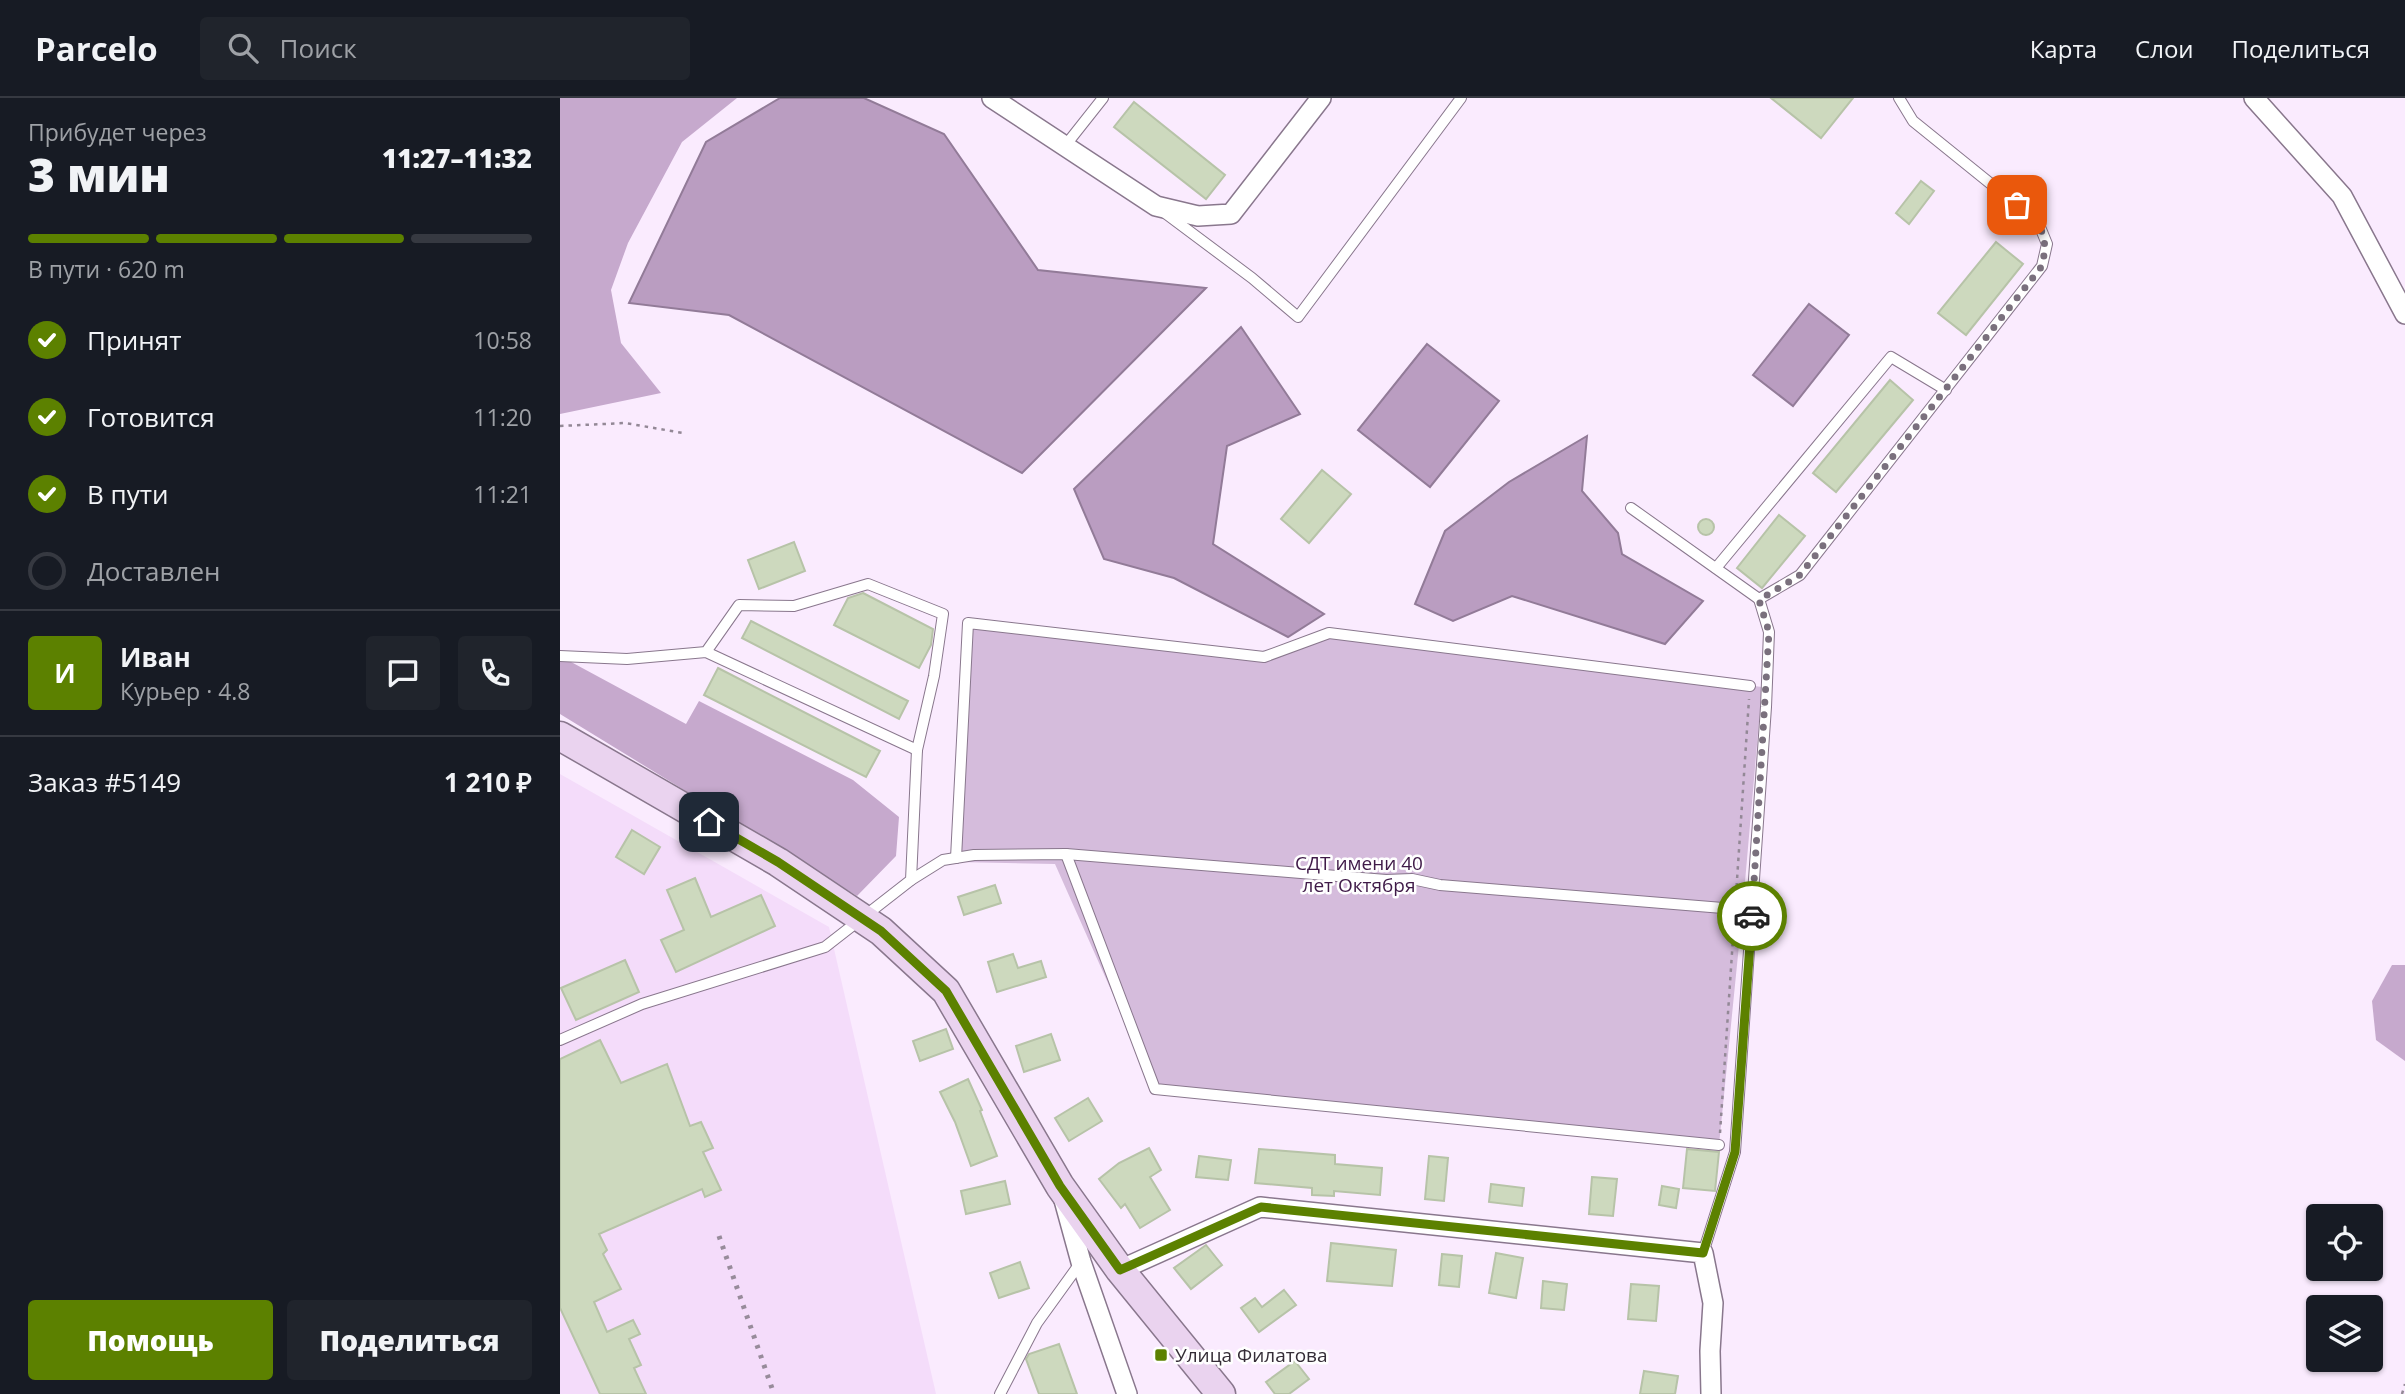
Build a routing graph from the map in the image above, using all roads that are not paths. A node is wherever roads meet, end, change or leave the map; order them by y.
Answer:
1 (992, 98) edge
2 (1103, 98) edge
3 (1321, 98) edge
4 (1461, 98) edge
5 (1899, 98) edge
6 (2253, 98) edge
7 (1065, 146) junction
8 (1156, 206) junction
9 (2405, 314) edge
10 (1946, 390) junction
11 (1631, 508) dead end
12 (1716, 568) junction
13 (1759, 600) junction
14 (706, 652) junction
15 (560, 656) edge
16 (1750, 686) dead end
17 (560, 736) edge
18 (917, 750) junction
19 (1066, 854) junction
20 (956, 858) junction
21 (911, 880) junction
22 (1735, 909) dead end
23 (862, 918) junction
24 (560, 1040) edge
25 (1719, 1146) dead end
26 (1703, 1253) junction
27 (1101, 1269) junction
28 (1000, 1394) edge
29 (1127, 1394) edge
30 (1221, 1394) edge
31 (1711, 1394) edge

1 - 7 street
2 - 7 lane
3 - 8 street
4 - 8 lane
5 - 10 lane
6 - 9 street
7 - 8 street
10 - 12 lane
10 - 13 lane
11 - 12 lane
12 - 13 lane
13 - 26 lane
14 - 15 lane
14 - 18 lane
14 - 18 lane
16 - 20 lane
17 - 23 main road
18 - 21 lane
19 - 20 lane
19 - 22 lane
19 - 25 lane
20 - 21 lane
21 - 23 lane
23 - 24 lane
23 - 27 main road
26 - 27 street
26 - 31 street
27 - 28 lane
27 - 29 street
27 - 30 main road

